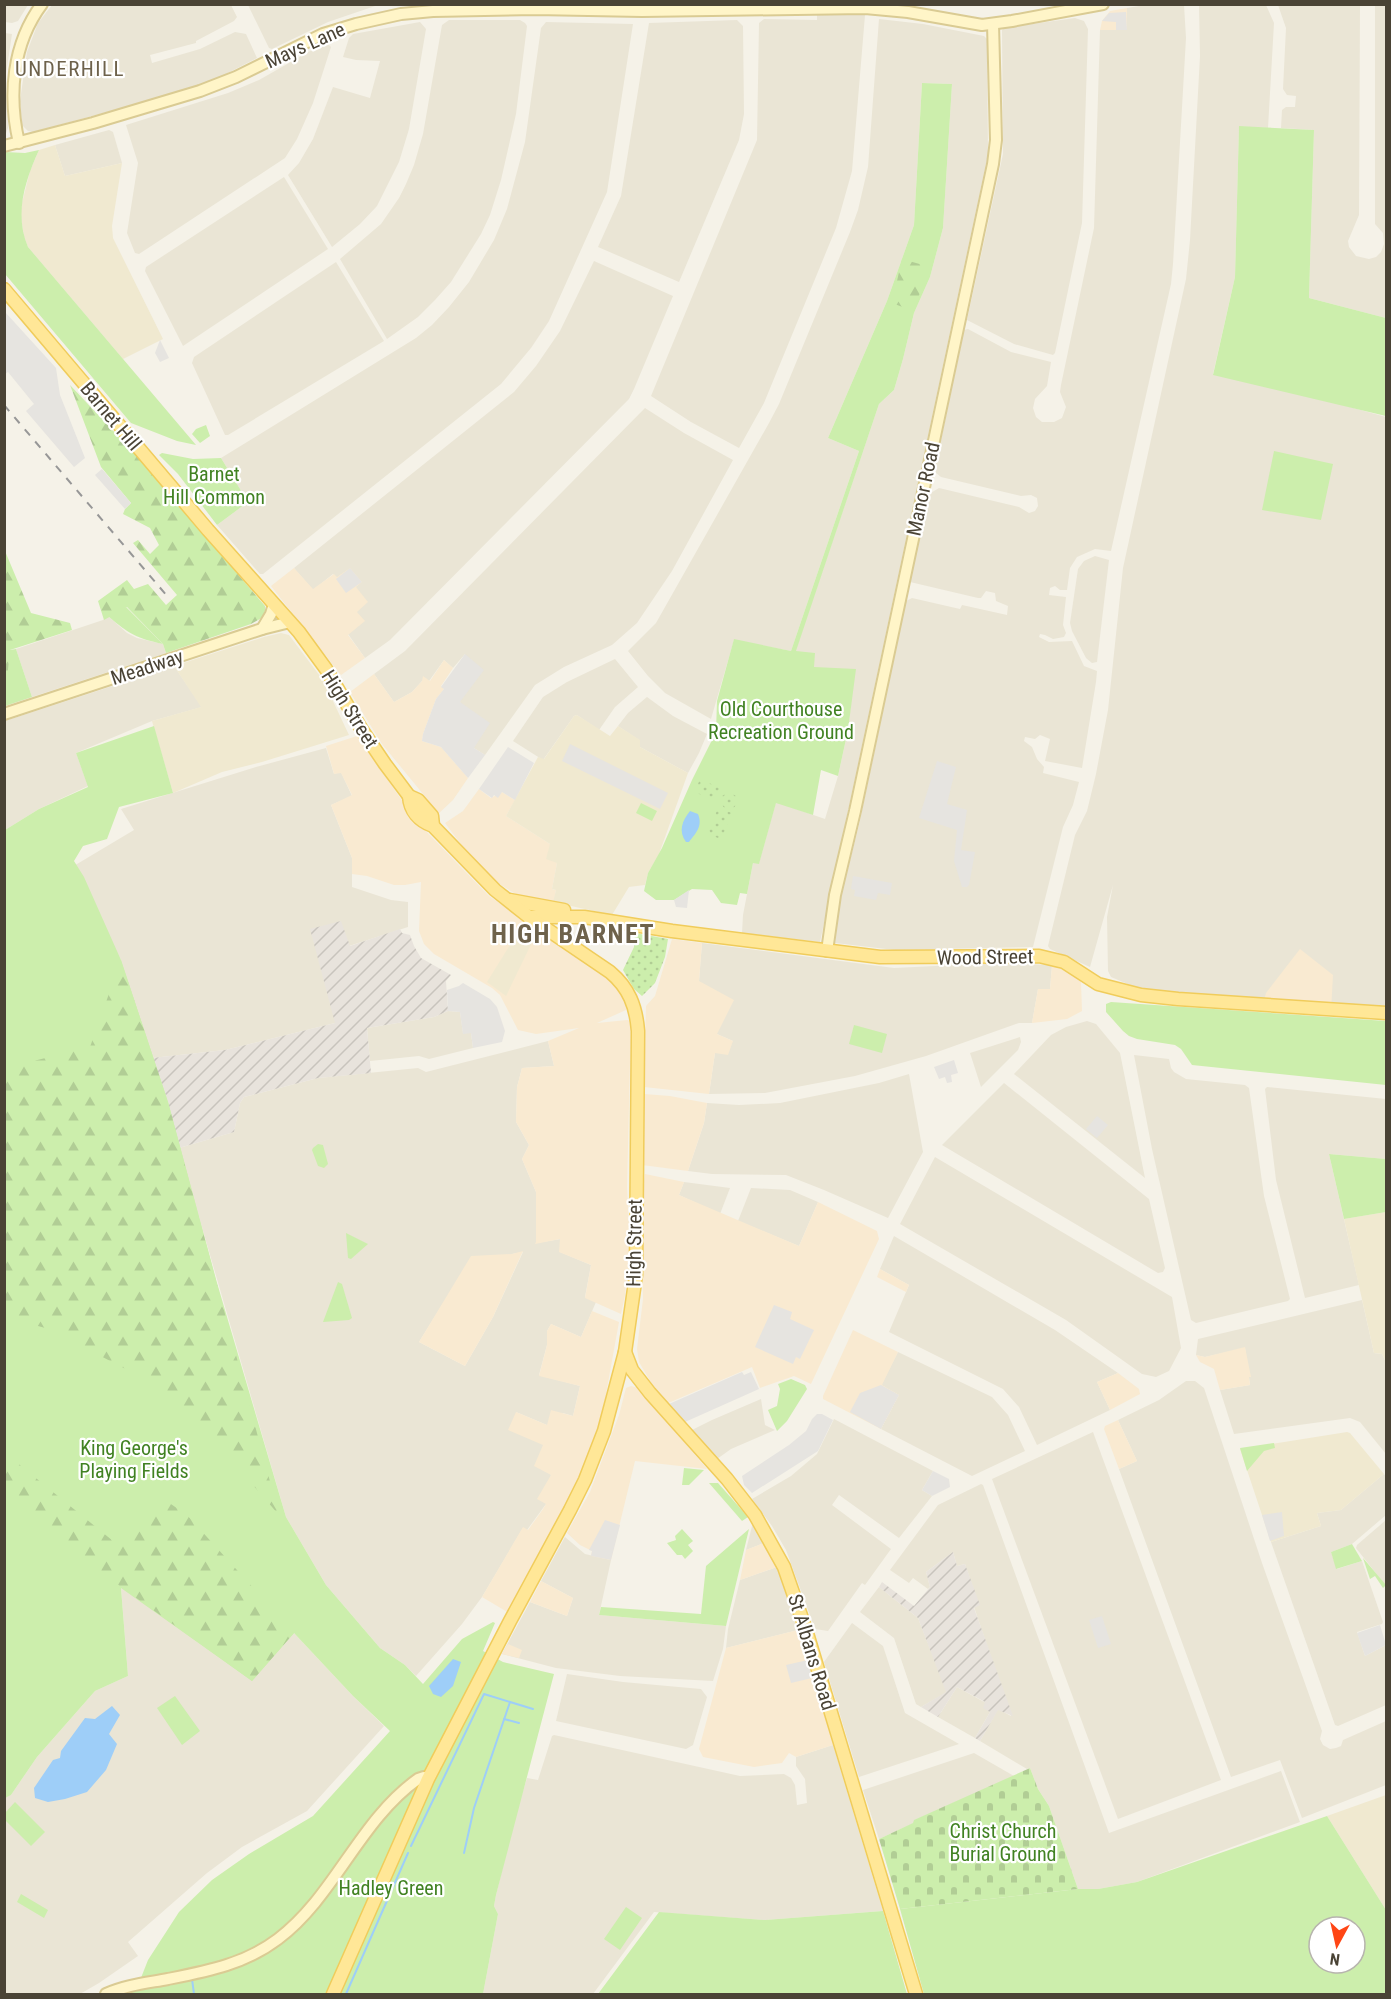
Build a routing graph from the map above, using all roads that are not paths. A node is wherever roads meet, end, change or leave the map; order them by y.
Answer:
1 (42, 4) edge
2 (1103, 4) edge
3 (993, 24) junction
4 (20, 143) junction
5 (4, 146) edge
6 (4, 289) edge
7 (274, 604) junction
8 (291, 622) junction
9 (262, 629) junction
10 (4, 714) edge
11 (510, 900) junction
12 (558, 912) junction
13 (576, 916) junction
14 (541, 918) junction
15 (562, 939) junction
16 (827, 951) junction
17 (1386, 1013) edge
18 (625, 1352) junction
19 (632, 1370) junction
20 (619, 1372) junction
21 (642, 1384) junction
22 (616, 1387) junction
23 (428, 1779) junction
24 (106, 1995) edge
25 (333, 1995) edge
26 (916, 1995) edge

1 - 4 street
2 - 3 street, Mays Lane
3 - 4 street, Mays Lane
3 - 16 street, Manor Road
4 - 5 street
6 - 7 main road, Barnet Hill
7 - 8 main road, Barnet Hill
7 - 9 street
8 - 9 street, Meadway
8 - 11 main road, High Street
9 - 10 street, Meadway
11 - 14 main road, Wood Street
11 - 14 main road, High Street
12 - 13 main road, Wood Street
12 - 14 main road, Wood Street
12 - 14 main road
13 - 15 main road
13 - 16 main road, Wood Street
14 - 15 main road, High Street
15 - 18 main road, High Street
16 - 17 main road, Wood Street
18 - 19 main road, St Albans Road
18 - 20 main road, High Street
19 - 20 main road
19 - 21 main road, St Albans Road
20 - 22 main road, High Street
21 - 22 main road
21 - 26 main road, St Albans Road
22 - 23 main road, High Street
23 - 24 street
23 - 25 main road

